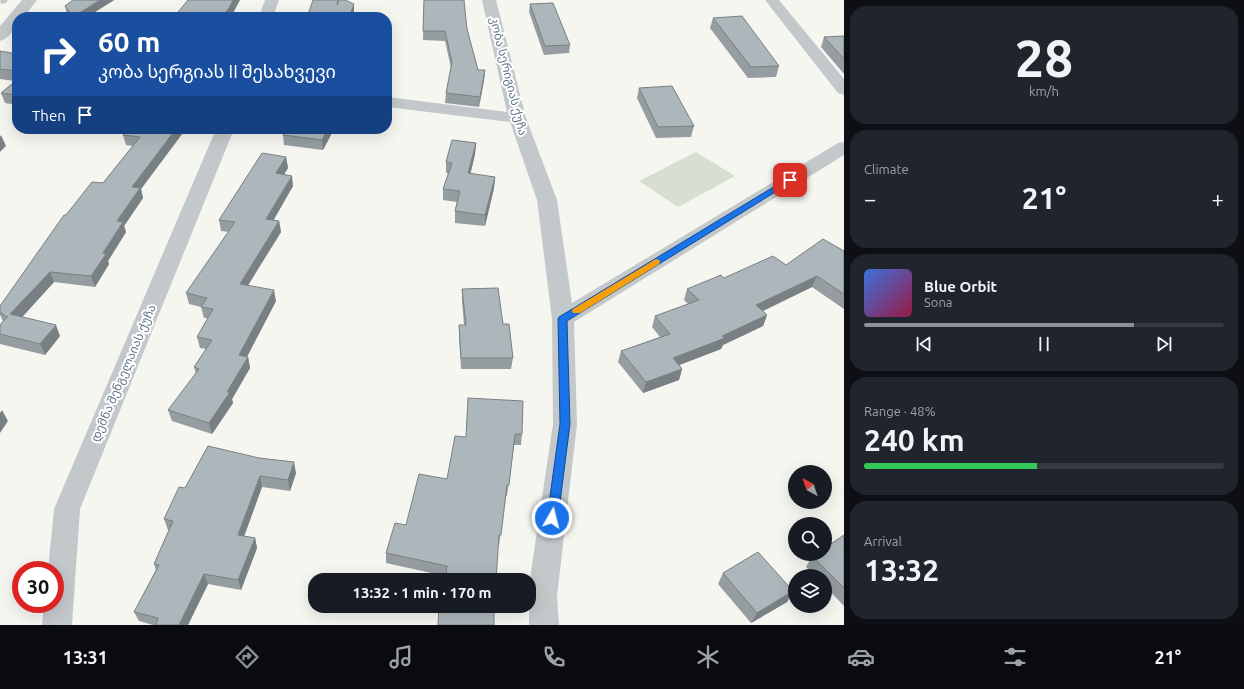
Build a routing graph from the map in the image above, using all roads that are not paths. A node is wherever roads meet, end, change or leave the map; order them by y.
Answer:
1 (30, 0) edge
2 (272, 0) edge
3 (490, 0) edge
4 (772, 0) edge
5 (20, 12) edge
6 (268, 12) edge
7 (12, 22) edge
8 (0, 36) edge
9 (844, 90) edge
10 (392, 103) edge
11 (517, 118) junction
12 (223, 134) edge
13 (844, 147) edge
14 (563, 319) junction
15 (57, 625) edge
16 (544, 625) edge

1 - 5 street
2 - 6 street
3 - 11 street, კობა სერიგიას ქუჩა
4 - 9 street
7 - 8 street
10 - 11 street
11 - 14 street, კობა სერიგიას ქუჩა
12 - 15 street, დემნა შენგელაიას ქუჩა
13 - 14 street
14 - 16 street, კობა სერიგიას ქუჩა

